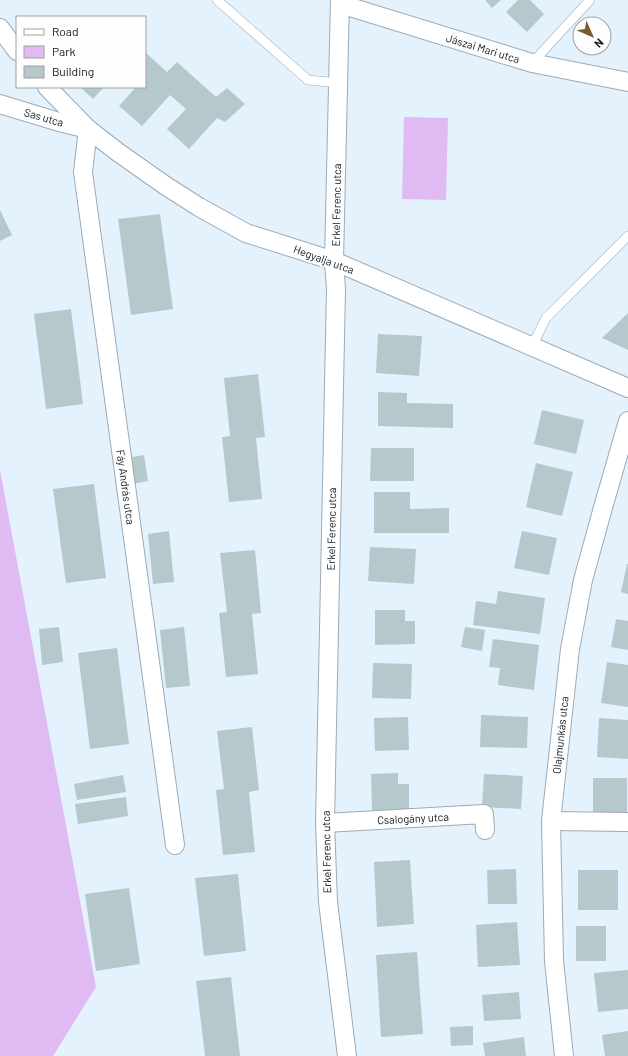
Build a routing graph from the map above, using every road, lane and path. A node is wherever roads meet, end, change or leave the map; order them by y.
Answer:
1 (217, 0) edge
2 (590, 0) edge
3 (340, 2) edge
4 (0, 28) edge
5 (16, 50) edge
6 (532, 63) junction
7 (628, 82) edge
8 (339, 83) junction
9 (48, 88) edge
10 (0, 104) edge
11 (88, 129) junction
12 (628, 236) edge
13 (334, 261) junction
14 (532, 346) junction
15 (628, 388) edge
16 (628, 420) edge
17 (551, 821) junction
18 (628, 822) edge
19 (325, 823) junction
20 (485, 830) dead end
21 (175, 845) dead end
22 (347, 1056) edge
23 (564, 1056) edge

1 - 8 lane
2 - 6 lane
3 - 6 street, Jászai Mari utca
3 - 8 street, Erkel Ferenc utca
4 - 5 street
6 - 7 street, Jászai Mari utca
8 - 13 street, Erkel Ferenc utca
9 - 11 street, Hegyalja utca
10 - 11 street, Sas utca
11 - 13 street, Hegyalja utca
11 - 21 street, Fáy András utca
12 - 14 lane
13 - 14 street, Hegyalja utca
13 - 19 street, Erkel Ferenc utca
14 - 15 street, Hegyalja utca
16 - 17 street, Olajmunkás utca
17 - 18 street
17 - 23 street, Olajmunkás utca
19 - 20 street, Csalogány utca
19 - 22 street, Erkel Ferenc utca

